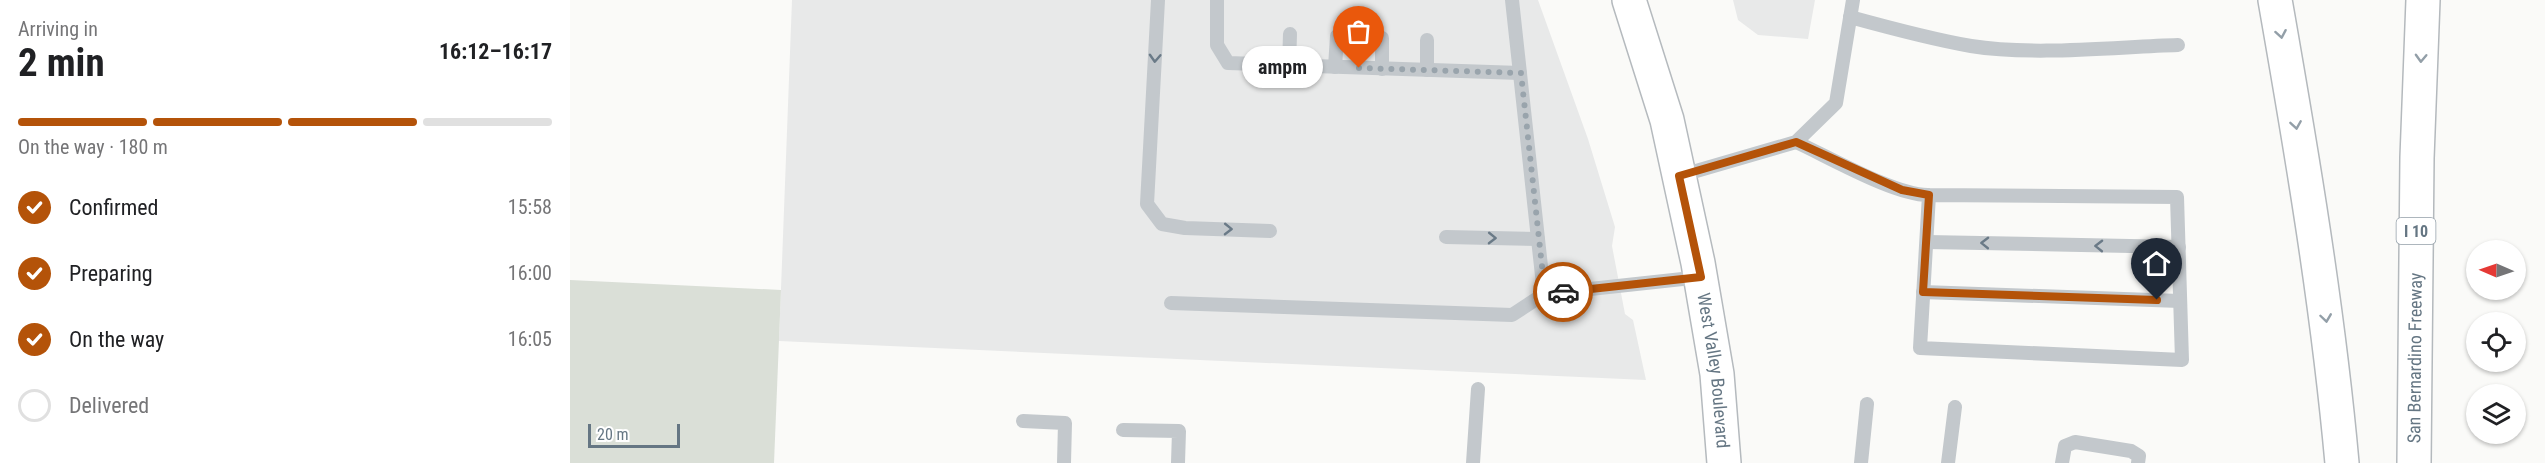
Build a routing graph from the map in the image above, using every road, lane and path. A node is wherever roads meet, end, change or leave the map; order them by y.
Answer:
1 (1158, 0) edge
2 (1217, 0) edge
3 (1512, 0) edge
4 (1629, 0) edge
5 (1853, 0) edge
6 (2275, 0) edge
7 (2423, 0) edge
8 (1851, 17) junction
9 (1290, 34) dead end
10 (1336, 36) dead end
11 (1383, 38) dead end
12 (1427, 40) dead end
13 (2178, 45) dead end
14 (1289, 66) junction
15 (1335, 67) junction
16 (1382, 69) junction
17 (1427, 70) junction
18 (1521, 73) junction
19 (1796, 142) junction
20 (1679, 176) junction
21 (1929, 195) junction
22 (1270, 231) dead end
23 (1446, 237) dead end
24 (1538, 239) junction
25 (1927, 242) junction
26 (2179, 247) junction
27 (1701, 277) junction
28 (1923, 292) junction
29 (1545, 294) junction
30 (2180, 301) junction
31 (1171, 303) dead end
32 (1478, 388) dead end
33 (1867, 404) dead end
34 (1955, 407) dead end
35 (1023, 421) dead end
36 (1123, 430) dead end
37 (1064, 463) edge
38 (1178, 463) edge
39 (1473, 463) edge
40 (1724, 463) edge
41 (1862, 463) edge
42 (1948, 463) edge
43 (2062, 463) edge
44 (2138, 463) edge
45 (2342, 463) edge
46 (2414, 463) edge

1 -> 22 lane
2 - 14 lane
3 - 18 lane
4 - 20 main road, West Valley Boulevard
5 - 8 lane
6 -> 45 main road
7 -> 46 main road, San Bernardino Freeway / I 10
8 - 13 lane
8 - 19 lane
9 - 14 lane
10 - 15 lane
11 - 16 lane
12 - 17 lane
14 - 15 lane
15 - 16 lane
16 - 17 lane
17 - 18 lane
18 - 24 lane
19 - 20 lane
19 - 21 lane
20 - 27 main road, West Valley Boulevard
21 - 25 lane
21 - 26 lane
23 -> 24 lane
24 - 29 lane
26 -> 25 lane
25 - 28 lane
26 - 30 lane
27 - 29 lane
27 - 40 main road, West Valley Boulevard
28 - 30 lane
28 - 30 lane
29 - 31 lane
32 - 39 lane
33 - 41 lane
34 - 42 lane
35 - 37 lane
36 - 38 lane
43 - 44 lane

